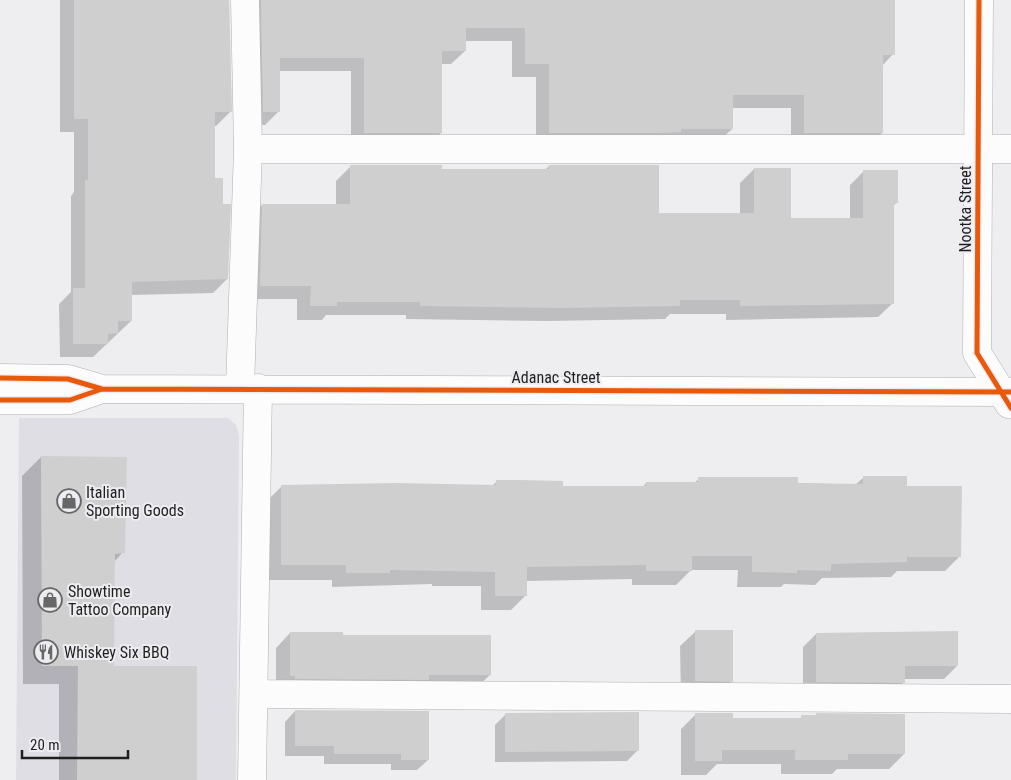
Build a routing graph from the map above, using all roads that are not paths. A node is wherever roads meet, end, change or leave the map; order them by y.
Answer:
1 (245, 0) edge
2 (978, 0) edge
3 (248, 149) junction
4 (978, 149) junction
5 (1011, 149) edge
6 (0, 378) edge
7 (249, 388) junction
8 (102, 389) junction
9 (1008, 397) edge
10 (0, 400) edge
11 (254, 694) junction
12 (1011, 699) edge
13 (252, 780) edge

1 - 3 street
2 - 4 street, Nootka Street
3 - 4 street
3 - 7 street
4 - 5 street
4 - 9 street, Nootka Street
6 - 8 street, Adanac Street
7 - 8 street, Adanac Street
7 - 9 street, Adanac Street
7 - 11 street
8 - 10 street, Adanac Street
11 - 12 street
11 - 13 street

